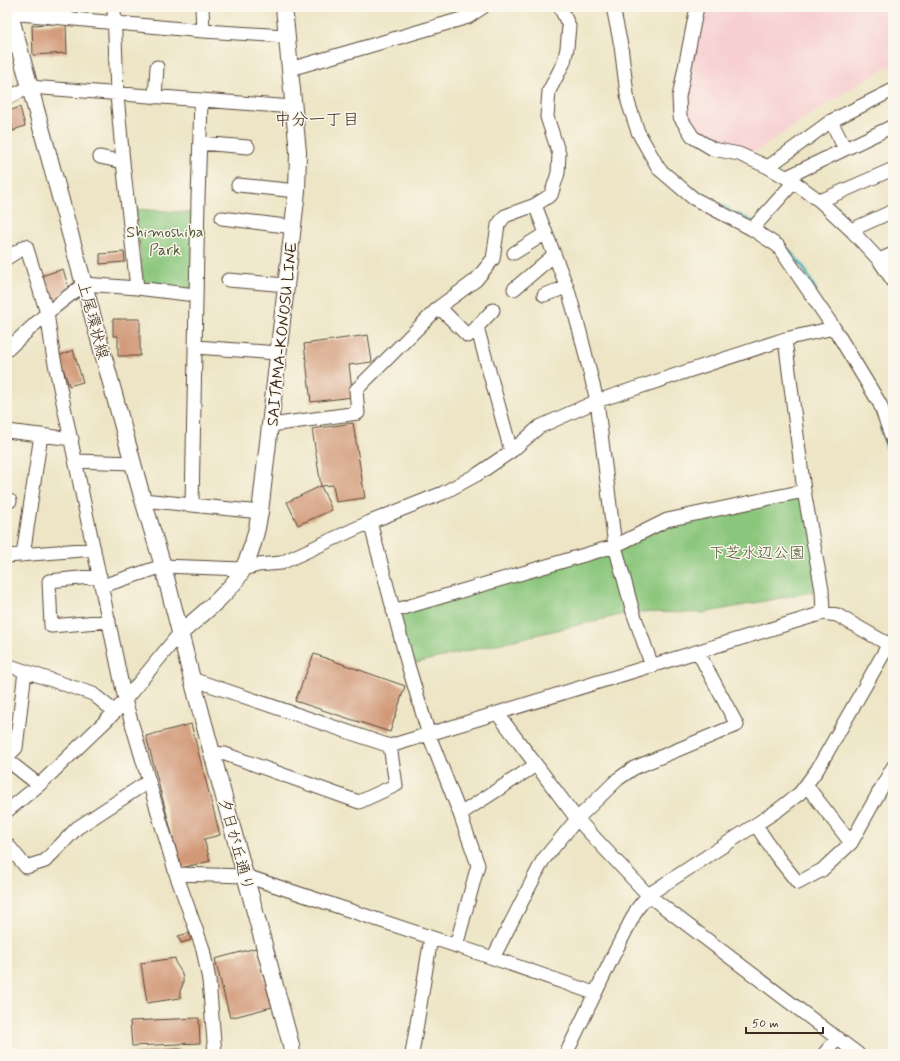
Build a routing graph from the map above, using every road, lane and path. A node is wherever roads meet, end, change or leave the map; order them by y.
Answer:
1 (114, 7) edge
2 (202, 7) edge
3 (284, 7) edge
4 (484, 7) edge
5 (560, 7) edge
6 (613, 7) edge
7 (697, 7) edge
8 (8, 10) edge
9 (38, 11) edge
10 (114, 23) junction
11 (203, 31) junction
12 (286, 36) junction
13 (12, 47) edge
14 (157, 67) dead end
15 (290, 69) junction
16 (30, 87) junction
17 (893, 90) edge
18 (118, 95) junction
19 (7, 98) edge
20 (155, 98) junction
21 (202, 101) junction
22 (294, 108) junction
23 (832, 121) junction
24 (893, 126) edge
25 (200, 143) junction
26 (248, 147) dead end
27 (845, 149) junction
28 (100, 157) dead end
29 (123, 162) junction
30 (768, 167) junction
31 (893, 169) edge
32 (790, 180) junction
33 (238, 185) dead end
34 (297, 191) junction
35 (820, 201) junction
36 (535, 205) junction
37 (893, 211) edge
38 (222, 218) dead end
39 (293, 226) junction
40 (752, 229) junction
41 (851, 230) junction
42 (546, 233) junction
43 (514, 253) dead end
44 (893, 254) edge
45 (554, 255) junction
46 (7, 258) edge
47 (879, 260) junction
48 (228, 280) dead end
49 (893, 281) edge
50 (84, 284) junction
51 (286, 285) junction
52 (566, 287) junction
53 (137, 288) junction
54 (514, 289) dead end
55 (196, 295) junction
56 (544, 295) dead end
57 (439, 307) junction
58 (493, 310) dead end
59 (48, 313) junction
60 (477, 327) junction
61 (834, 328) junction
62 (785, 339) junction
63 (196, 347) junction
64 (7, 350) edge
65 (278, 353) junction
66 (597, 400) junction
67 (271, 426) junction
68 (7, 431) edge
69 (41, 435) junction
70 (72, 440) junction
71 (893, 441) edge
72 (511, 451) junction
73 (76, 461) junction
74 (133, 463) junction
75 (804, 491) junction
76 (143, 500) junction
77 (192, 505) junction
78 (260, 512) junction
79 (370, 522) junction
80 (615, 546) junction
81 (94, 549) junction
82 (23, 555) junction
83 (7, 556) edge
84 (163, 566) junction
85 (243, 569) junction
86 (101, 581) junction
87 (393, 611) junction
88 (823, 613) junction
89 (109, 621) junction
90 (180, 634) junction
91 (892, 643) edge
92 (698, 652) junction
93 (7, 665) edge
94 (652, 666) junction
95 (25, 671) junction
96 (192, 679) junction
97 (125, 700) junction
98 (115, 712) junction
99 (497, 713) junction
100 (429, 735) junction
101 (390, 746) junction
102 (213, 753) junction
103 (7, 759) edge
104 (536, 765) junction
105 (893, 767) edge
106 (149, 781) junction
107 (39, 785) junction
108 (806, 785) junction
109 (7, 811) edge
110 (460, 814) junction
111 (576, 819) junction
112 (756, 825) junction
113 (851, 843) junction
114 (7, 844) edge
115 (176, 874) junction
116 (246, 876) junction
117 (648, 895) junction
118 (431, 938) junction
119 (456, 946) junction
120 (493, 958) junction
121 (594, 993) junction
122 (838, 1038) junction
123 (215, 1054) edge
124 (292, 1054) edge
125 (412, 1054) edge
126 (566, 1054) edge
127 (824, 1054) edge
128 (858, 1054) edge

1 - 10 street
2 - 11 street
3 - 12 main road, SAITAMA-KONOSU LINE
4 - 15 street
5 - 36 street
6 - 40 street
7 - 30 street
8 - 9 street
8 - 13 main road, 上尾環状線
9 - 10 street
10 - 11 street
10 - 18 street
11 - 12 street
12 - 15 main road, SAITAMA-KONOSU LINE
13 - 16 main road, 上尾環状線
14 - 20 street
15 - 22 main road, SAITAMA-KONOSU LINE
16 - 18 street
16 - 19 street
16 - 50 main road, 上尾環状線
17 - 23 street
18 - 20 street
18 - 29 street
20 - 21 street
21 - 22 street
21 - 25 street
22 - 34 main road, SAITAMA-KONOSU LINE
23 - 27 street
23 - 30 street
24 - 27 street
25 - 26 street
25 - 55 street
27 - 32 street
28 - 29 street
29 - 53 street
30 - 32 street
31 - 35 street
32 - 35 street
32 - 40 street
33 - 34 street
34 - 39 main road, SAITAMA-KONOSU LINE
35 - 41 street
36 - 42 street
36 - 57 street
37 - 41 street
38 - 39 street
39 - 51 main road, SAITAMA-KONOSU LINE
40 - 61 street
41 - 47 street
42 - 43 street
42 - 45 street
44 - 47 street
45 - 52 street
45 - 54 street
46 - 59 street
47 - 49 street
48 - 51 street
50 - 53 street
50 - 59 street
50 - 74 main road, 上尾環状線
51 - 65 main road, SAITAMA-KONOSU LINE
52 - 56 street
52 - 66 street
53 - 55 street
55 - 63 street
57 - 60 street
57 - 67 street
58 - 60 street
59 - 64 street
59 - 70 street
60 - 72 street
61 - 62 street
61 - 71 street
62 - 66 street
62 - 75 street
63 - 65 street
63 - 77 street
65 - 67 main road, SAITAMA-KONOSU LINE
66 - 72 street
66 - 80 street
67 - 78 main road, SAITAMA-KONOSU LINE
68 - 69 street
69 - 70 street
69 - 82 street
70 - 73 street
72 - 79 street
73 - 74 street
73 - 81 street
74 - 76 main road, 上尾環状線
75 - 80 street
75 - 88 street
76 - 77 street
76 - 84 main road, 上尾環状線
77 - 78 street
78 - 85 main road, SAITAMA-KONOSU LINE
79 - 85 street
79 - 87 street
80 - 87 street
80 - 94 street
81 - 82 street
81 - 86 street
82 - 83 street
84 - 85 street
84 - 86 street
84 - 90 main road, 上尾環状線
85 - 90 main road, SAITAMA-KONOSU LINE
86 - 89 street
86 - 89 street
87 - 100 street
88 - 91 street
88 - 92 street
89 - 97 street
90 - 96 main road, 夕日が丘通り
90 - 97 street
91 - 108 street
92 - 94 street
92 - 111 street
93 - 95 street
94 - 99 street
95 - 98 street
95 - 103 street
96 - 101 street
96 - 102 main road, 夕日が丘通り
97 - 98 street
97 - 106 street
98 - 107 street
99 - 100 street
99 - 104 street
100 - 101 street
100 - 110 street
101 - 102 street
102 - 116 main road, 夕日が丘通り
103 - 107 street
104 - 110 street
104 - 111 street
105 - 113 street
106 - 114 street
106 - 115 street
107 - 109 street
108 - 112 street
108 - 113 street
110 - 119 street
111 - 117 street
111 - 120 street
112 - 113 street
112 - 117 street
115 - 116 street
115 - 123 street
116 - 118 street
116 - 124 main road, 夕日が丘通り
117 - 121 street
117 - 122 street
118 - 119 street
118 - 125 street
119 - 120 street
120 - 121 street
121 - 126 street
122 - 127 street
122 - 128 street

